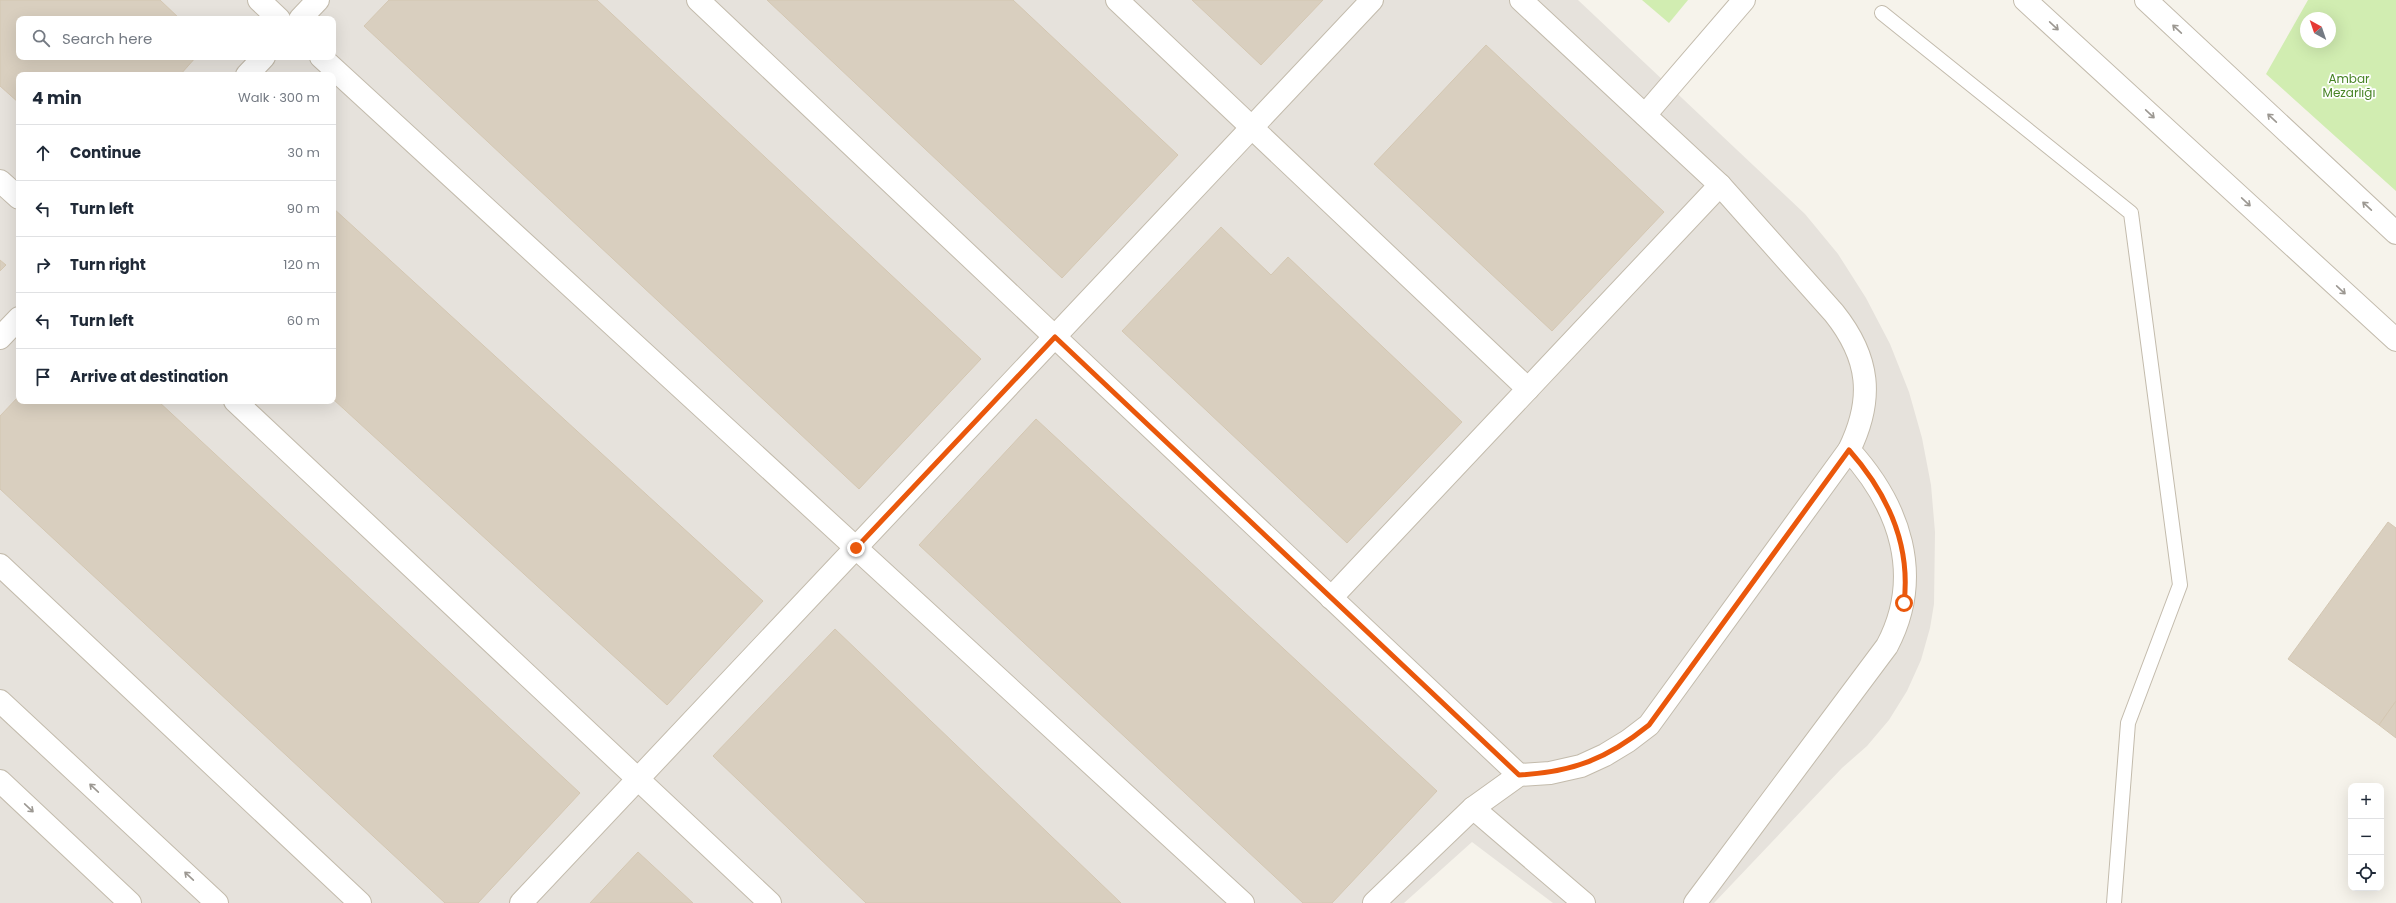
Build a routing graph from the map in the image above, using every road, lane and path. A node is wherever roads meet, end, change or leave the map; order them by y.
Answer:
1 (259, 0) edge
2 (318, 0) edge
3 (698, 0) edge
4 (1117, 0) edge
5 (1372, 0) edge
6 (1521, 0) edge
7 (1744, 0) edge
8 (2025, 0) edge
9 (2154, 3) edge
10 (1882, 13) dead end
11 (276, 16) edge
12 (303, 16) edge
13 (261, 60) edge
14 (324, 60) edge
15 (250, 72) edge
16 (1645, 115) junction
17 (1252, 128) junction
18 (0, 181) edge
19 (1720, 185) junction
20 (16, 195) edge
21 (2396, 233) edge
22 (16, 321) edge
23 (1055, 337) junction
24 (0, 338) edge
25 (2396, 340) edge
26 (1528, 389) junction
27 (238, 404) edge
28 (1849, 450) junction
29 (856, 548) junction
30 (0, 565) edge
31 (1331, 598) junction
32 (0, 701) edge
33 (1519, 775) junction
34 (638, 779) junction
35 (0, 781) edge
36 (1473, 808) junction
37 (130, 903) edge
38 (217, 903) edge
39 (360, 903) edge
40 (522, 903) edge
41 (770, 903) edge
42 (1243, 903) edge
43 (1374, 903) edge
44 (1584, 903) edge
45 (1695, 903) edge
46 (2114, 903) edge

1 - 11 street
2 - 12 street
3 - 23 street
4 - 17 street
5 - 17 street
6 - 16 street
7 - 16 street
8 -> 25 street
21 -> 9 street
10 - 46 lane
13 - 15 street
14 - 29 street
16 - 19 street
17 - 23 street
17 - 26 street
18 - 20 street
19 - 26 street
19 - 28 street
22 - 24 street
23 - 29 street
23 - 31 street
26 - 31 street
27 - 34 street
28 - 33 street
28 - 45 street
29 - 34 street
29 - 42 street
30 - 39 street
31 - 33 street
38 -> 32 street
33 - 36 street
34 - 40 street
34 - 41 street
35 -> 37 street
36 - 43 street
36 - 44 street

